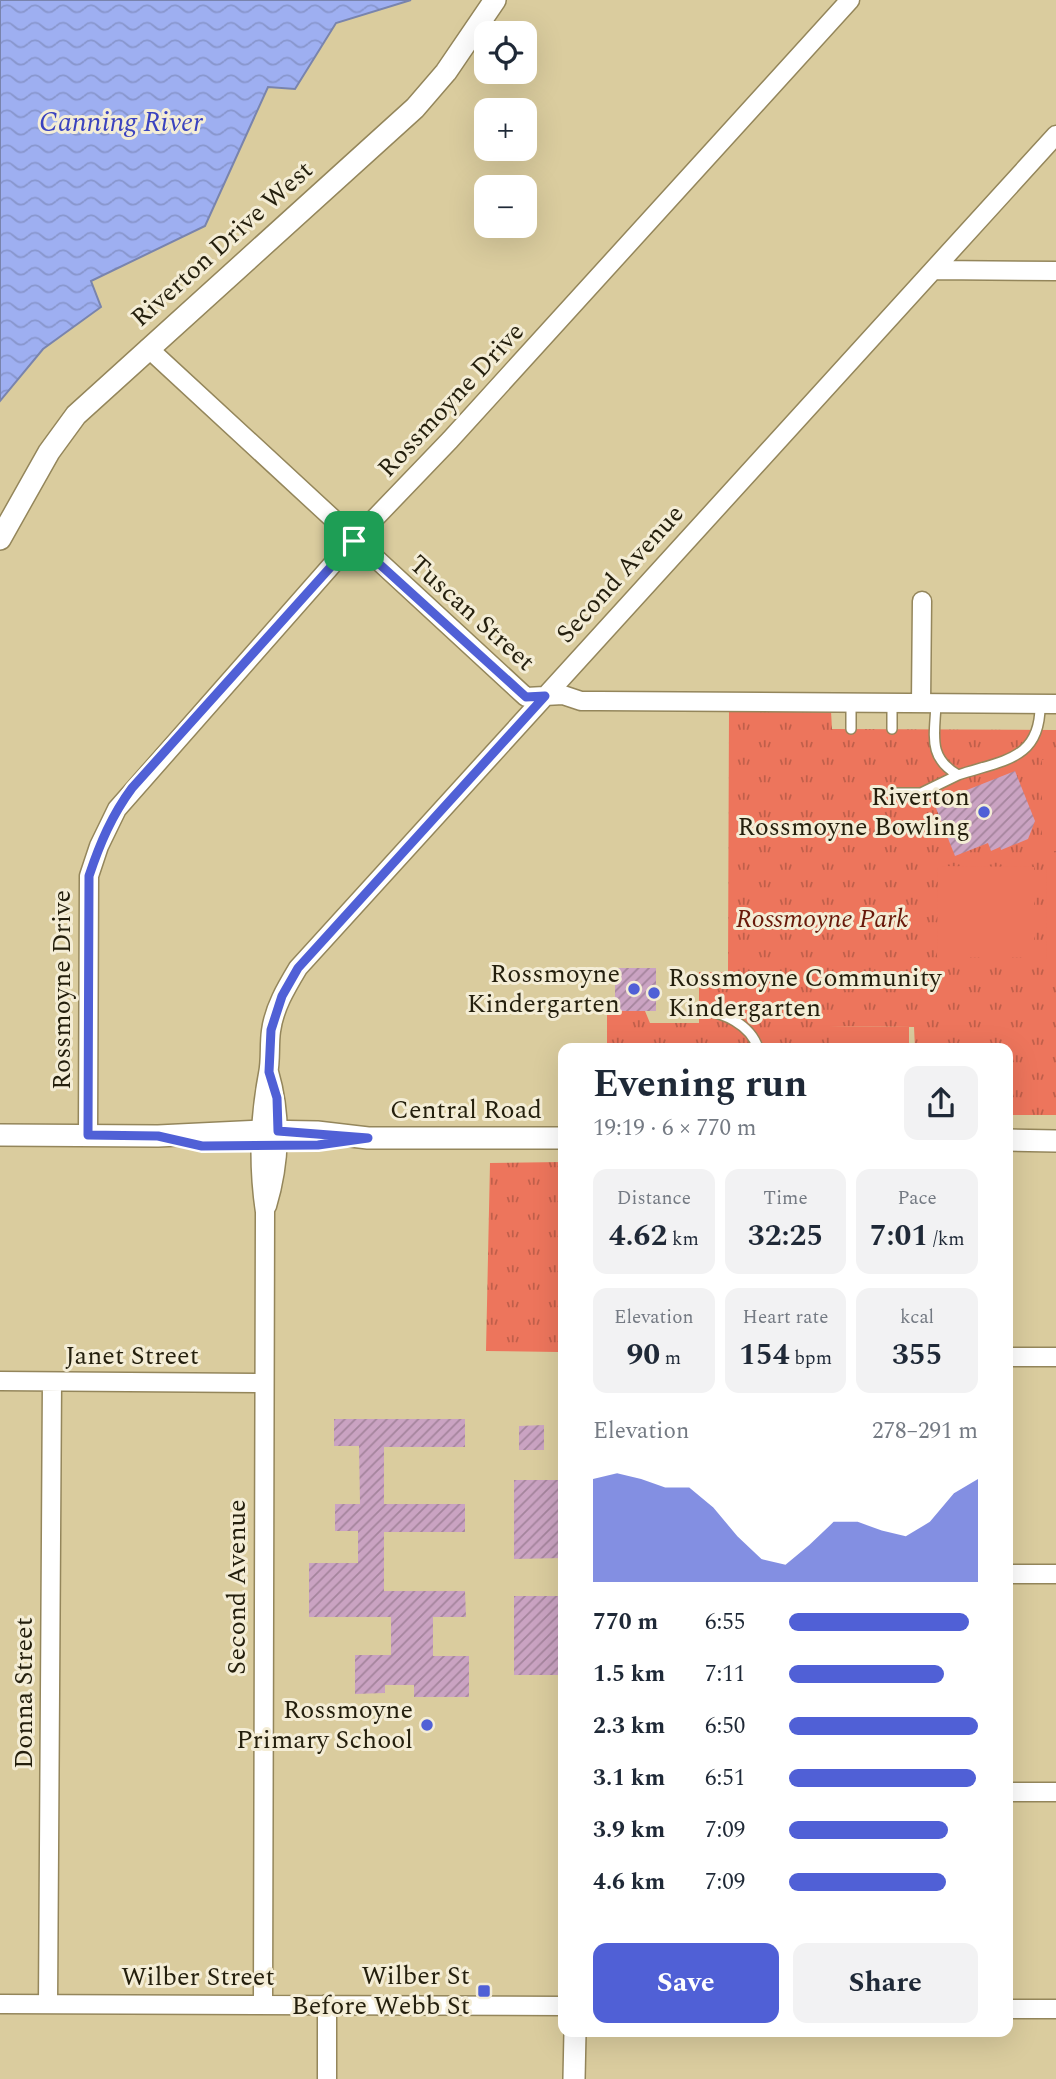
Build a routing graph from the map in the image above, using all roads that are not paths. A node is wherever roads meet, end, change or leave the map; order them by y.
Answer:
1 (495, 0) edge
2 (850, 0) edge
3 (1056, 135) edge
4 (933, 270) junction
5 (1056, 271) edge
6 (148, 348) junction
7 (0, 539) edge
8 (354, 541) junction
9 (922, 601) dead end
10 (545, 696) junction
11 (851, 702) junction
12 (892, 702) junction
13 (928, 703) junction
14 (1048, 704) edge
15 (851, 729) dead end
16 (892, 729) dead end
17 (958, 775) junction
18 (892, 793) dead end
19 (699, 1010) dead end
20 (755, 1043) edge
21 (0, 1135) edge
22 (88, 1135) junction
23 (269, 1138) junction
24 (558, 1138) edge
25 (1013, 1140) edge
26 (1056, 1141) edge
27 (1013, 1357) edge
28 (1056, 1357) edge
29 (0, 1381) edge
30 (52, 1382) junction
31 (264, 1383) junction
32 (1013, 1574) edge
33 (1056, 1574) edge
34 (1013, 1791) edge
35 (1056, 1792) edge
36 (0, 2004) edge
37 (48, 2004) junction
38 (263, 2004) junction
39 (327, 2004) junction
40 (558, 2006) edge
41 (1013, 2009) edge
42 (1056, 2010) edge
43 (575, 2037) edge
44 (327, 2079) edge
45 (574, 2079) edge

1 - 6 street, Riverton Drive West
2 - 8 street, Rossmoyne Drive
3 - 4 street, Second Avenue
4 - 5 street
4 - 10 street, Second Avenue
6 - 7 street, Riverton Drive West
6 - 8 street, Tuscan Street
8 - 10 street, Tuscan Street
8 - 22 street, Rossmoyne Drive
9 - 13 street
10 - 11 street, Tuscan Street
10 - 23 street, Second Avenue
11 - 12 street, Tuscan Street
11 - 15 lane
12 - 13 street, Tuscan Street
12 - 16 lane
13 - 14 street, Tuscan Street
13 - 17 lane
14 - 17 lane
17 - 18 lane
19 - 20 lane
21 - 22 street, Central Road
22 - 23 street, Central Road
23 - 24 street, Central Road
23 - 31 street, Second Avenue
25 - 26 street
27 - 28 street
29 - 30 street, Janet Street
30 - 31 street, Janet Street
30 - 37 street, Donna Street
31 - 38 street, Second Avenue
32 - 33 street
34 - 35 street
36 - 37 street, Wilber Street
37 - 38 street, Wilber Street
38 - 39 street, Wilber Street
39 - 40 street, Wilber Street
39 - 44 street
41 - 42 street
43 - 45 street

